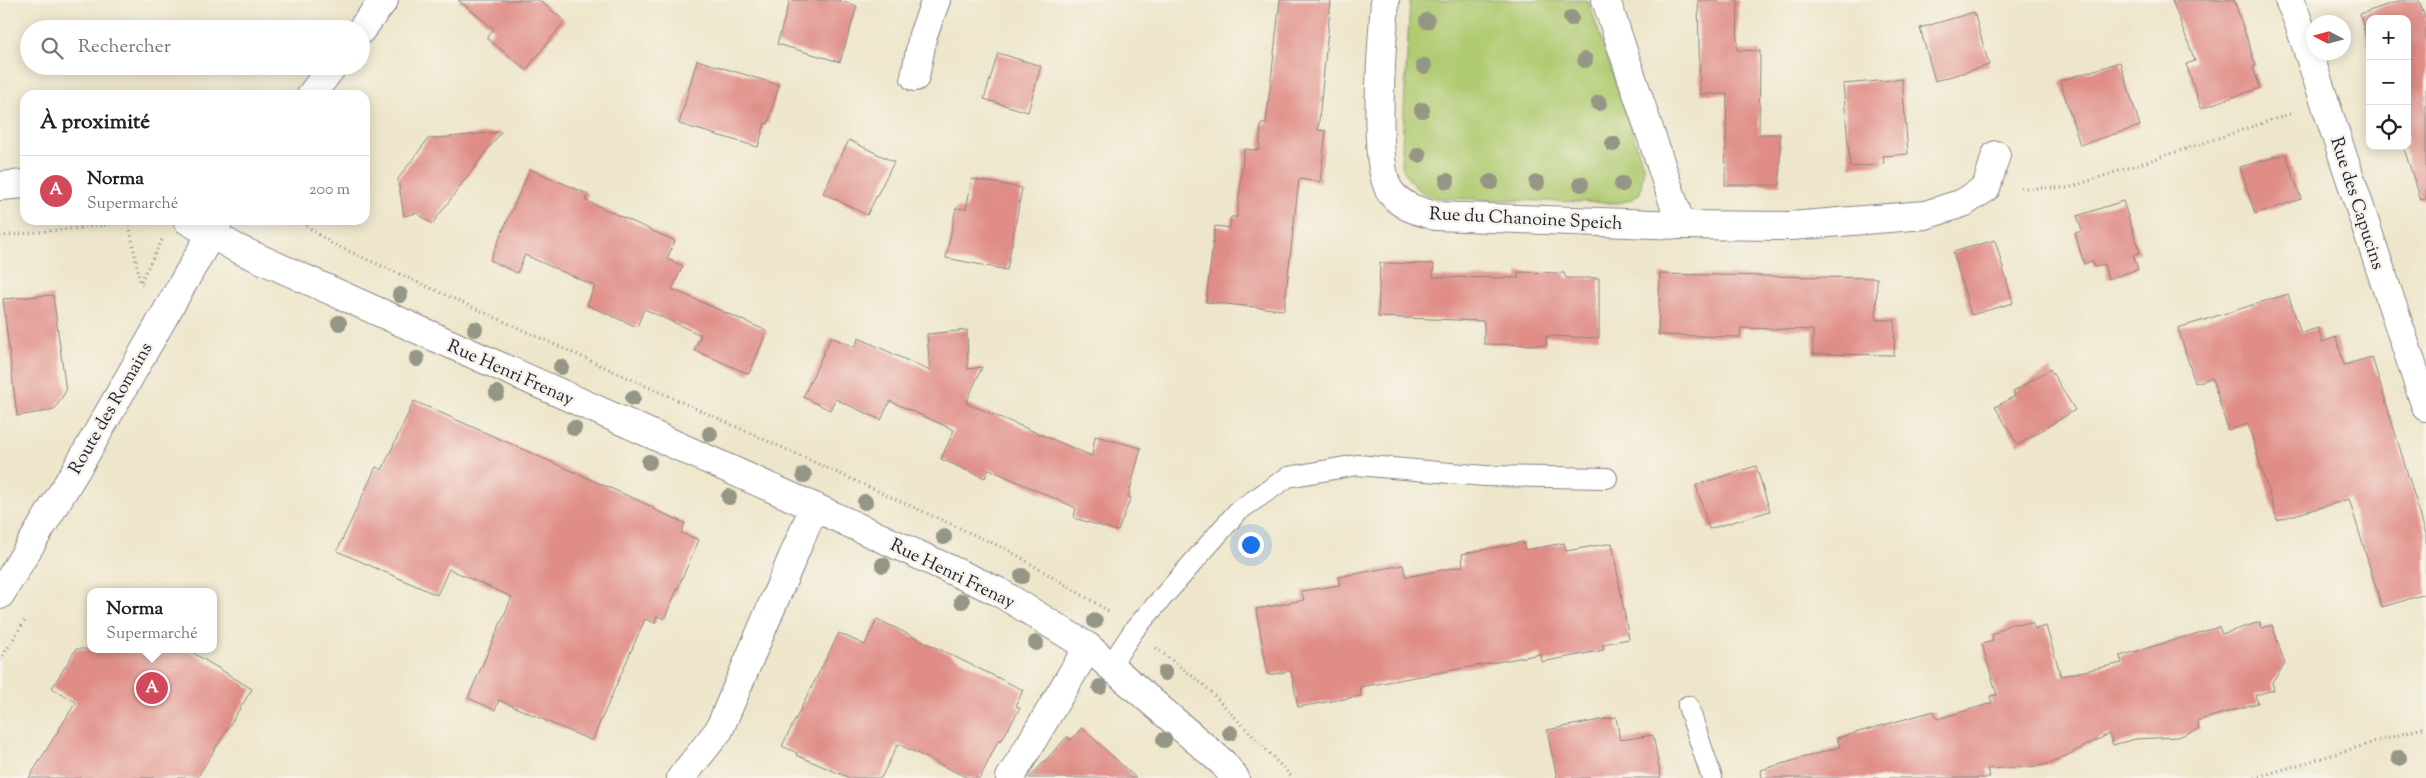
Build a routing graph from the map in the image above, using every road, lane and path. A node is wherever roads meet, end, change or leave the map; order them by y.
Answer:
1 (384, 0) edge
2 (936, 0) edge
3 (1385, 0) edge
4 (1606, 0) edge
5 (2289, 0) edge
6 (369, 20) edge
7 (326, 75) edge
8 (915, 77) dead end
9 (315, 90) edge
10 (2325, 103) junction
11 (1996, 155) dead end
12 (20, 184) edge
13 (0, 186) edge
14 (1986, 188) junction
15 (109, 225) edge
16 (129, 225) edge
17 (205, 225) edge
18 (1681, 225) junction
19 (0, 236) edge
20 (164, 238) dead end
21 (2426, 407) edge
22 (1607, 478) dead end
23 (814, 507) junction
24 (0, 595) edge
25 (1088, 647) junction
26 (1110, 666) junction
27 (1688, 706) dead end
28 (2426, 727) edge
29 (681, 778) edge
30 (1010, 778) edge
31 (1235, 778) edge
32 (1712, 778) edge
33 (2254, 778) edge

1 - 6 street
2 - 8 street
3 - 18 street, Rue du Chanoine Speich
4 - 18 street
5 - 10 street, Rue des Capucins
7 - 9 street
10 - 14 path
10 - 21 street, Rue des Capucins
11 - 14 street
12 - 13 street
14 - 18 street, Rue du Chanoine Speich
15 - 19 path
16 - 20 path
17 - 23 street, Rue Henri Frenay
17 - 24 street, Route des Romains
22 - 26 lane
23 - 25 street, Rue Henri Frenay
23 - 29 street
25 - 26 street, Rue Henri Frenay
25 - 30 street
26 - 31 street, Rue Henri Frenay
27 - 32 lane
28 - 33 path

